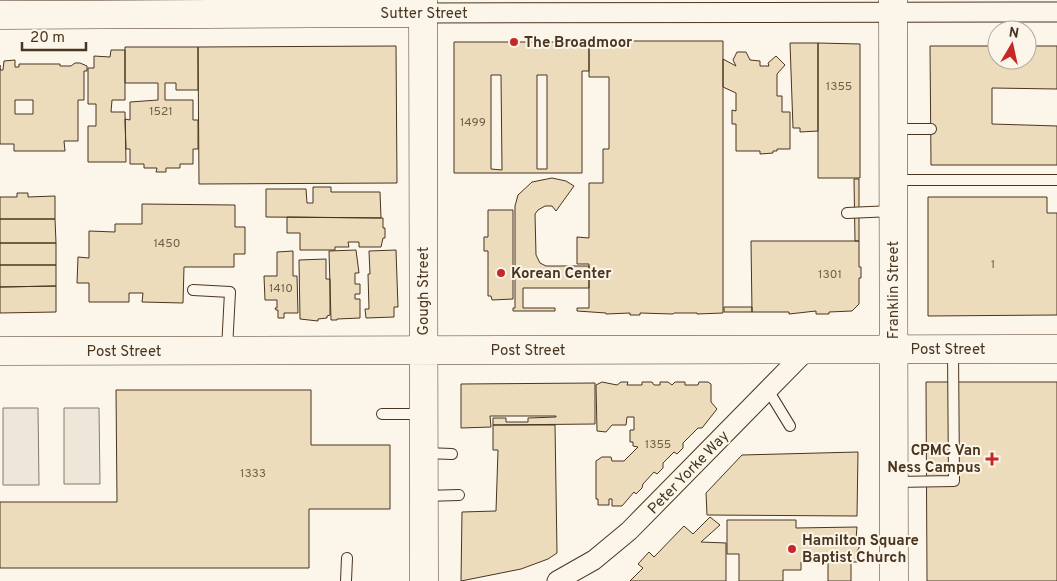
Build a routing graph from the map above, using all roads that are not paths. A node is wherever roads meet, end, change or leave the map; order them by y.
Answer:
1 (892, 6) edge
2 (423, 7) edge
3 (1057, 12) edge
4 (0, 15) edge
5 (893, 129) junction
6 (931, 129) dead end
7 (893, 180) junction
8 (1057, 180) edge
9 (893, 211) junction
10 (847, 213) dead end
11 (193, 290) dead end
12 (808, 349) junction
13 (893, 349) junction
14 (953, 349) junction
15 (1057, 349) edge
16 (227, 350) junction
17 (423, 350) junction
18 (0, 351) edge
19 (768, 390) junction
20 (382, 414) dead end
21 (424, 414) junction
22 (790, 426) dead end
23 (424, 453) junction
24 (452, 454) dead end
25 (894, 482) junction
26 (459, 495) dead end
27 (424, 496) junction
28 (347, 558) dead end
29 (346, 581) edge
30 (424, 581) edge
31 (557, 581) edge
32 (894, 581) edge

1 - 2 street, Sutter Street
1 - 3 street, Sutter Street
1 - 5 street, Franklin Street
2 - 4 street, Sutter Street
2 - 17 street, Gough Street
5 - 6 lane
5 - 7 street, Franklin Street
7 - 8 lane
7 - 9 street, Franklin Street
9 - 10 lane
9 - 13 street, Franklin Street
11 - 16 lane
12 - 13 street, Post Street
12 - 17 street, Post Street
12 - 19 street, Peter Yorke Way
13 - 14 street, Post Street
13 - 25 street, Franklin Street
14 - 15 street, Post Street
14 - 25 lane
16 - 17 street, Post Street
16 - 18 street, Post Street
17 - 21 street, Gough Street
19 - 22 lane
19 - 31 street, Peter Yorke Way
20 - 21 lane
21 - 23 street, Gough Street
23 - 24 lane
23 - 27 street, Gough Street
25 - 32 street, Franklin Street
26 - 27 lane
27 - 30 street, Gough Street
28 - 29 lane

